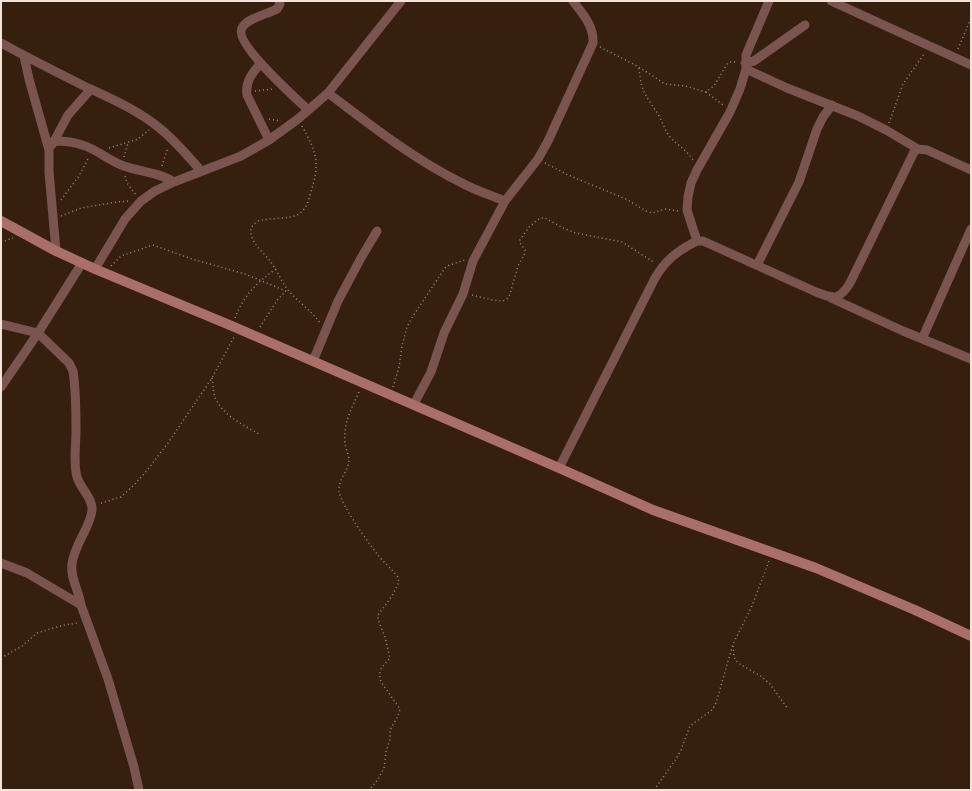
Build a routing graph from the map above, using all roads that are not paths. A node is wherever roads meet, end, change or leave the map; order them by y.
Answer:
1 (279, 1) edge
2 (401, 1) edge
3 (573, 1) edge
4 (769, 1) edge
5 (830, 1) edge
6 (804, 25) dead end
7 (1, 42) edge
8 (24, 56) junction
9 (261, 63) junction
10 (971, 65) edge
11 (746, 66) junction
12 (91, 89) junction
13 (328, 93) junction
14 (832, 106) junction
15 (308, 110) junction
16 (269, 140) junction
17 (55, 141) junction
18 (918, 149) junction
19 (49, 150) junction
20 (971, 170) edge
21 (201, 171) junction
22 (174, 182) junction
23 (505, 201) junction
24 (1, 221) edge
25 (971, 229) edge
26 (378, 231) dead end
27 (698, 241) junction
28 (56, 251) junction
29 (82, 264) junction
30 (757, 265) junction
31 (95, 269) junction
32 (831, 298) junction
33 (1, 324) edge
34 (38, 333) junction
35 (922, 339) junction
36 (971, 359) edge
37 (313, 361) junction
38 (1, 386) edge
39 (414, 404) junction
40 (559, 468) junction
41 (1, 563) edge
42 (81, 605) junction
43 (971, 636) edge
44 (139, 790) edge

1 - 9 street
2 - 13 street
3 - 23 street
4 - 11 street
5 - 10 street
6 - 11 street
7 - 8 street
8 - 12 street
8 - 19 street
9 - 15 street
9 - 16 street
11 - 14 street
11 - 27 street
12 - 17 street
12 - 21 street
13 - 15 street
13 - 23 street
14 - 18 street
14 - 30 street
15 - 16 street
16 - 21 street
17 - 19 street
17 - 22 street
18 - 20 street
18 - 32 street
19 - 28 street
21 - 22 street
22 - 31 street
23 - 39 street
24 - 28 street
25 - 35 street
26 - 37 street
27 - 30 street
27 - 40 street
28 - 29 street
29 - 31 street
29 - 34 street
30 - 32 street
31 - 37 street
32 - 35 street
33 - 34 street
34 - 38 street
34 - 42 street
35 - 36 street
37 - 39 street
39 - 40 street
40 - 43 street
41 - 42 street
42 - 44 street

